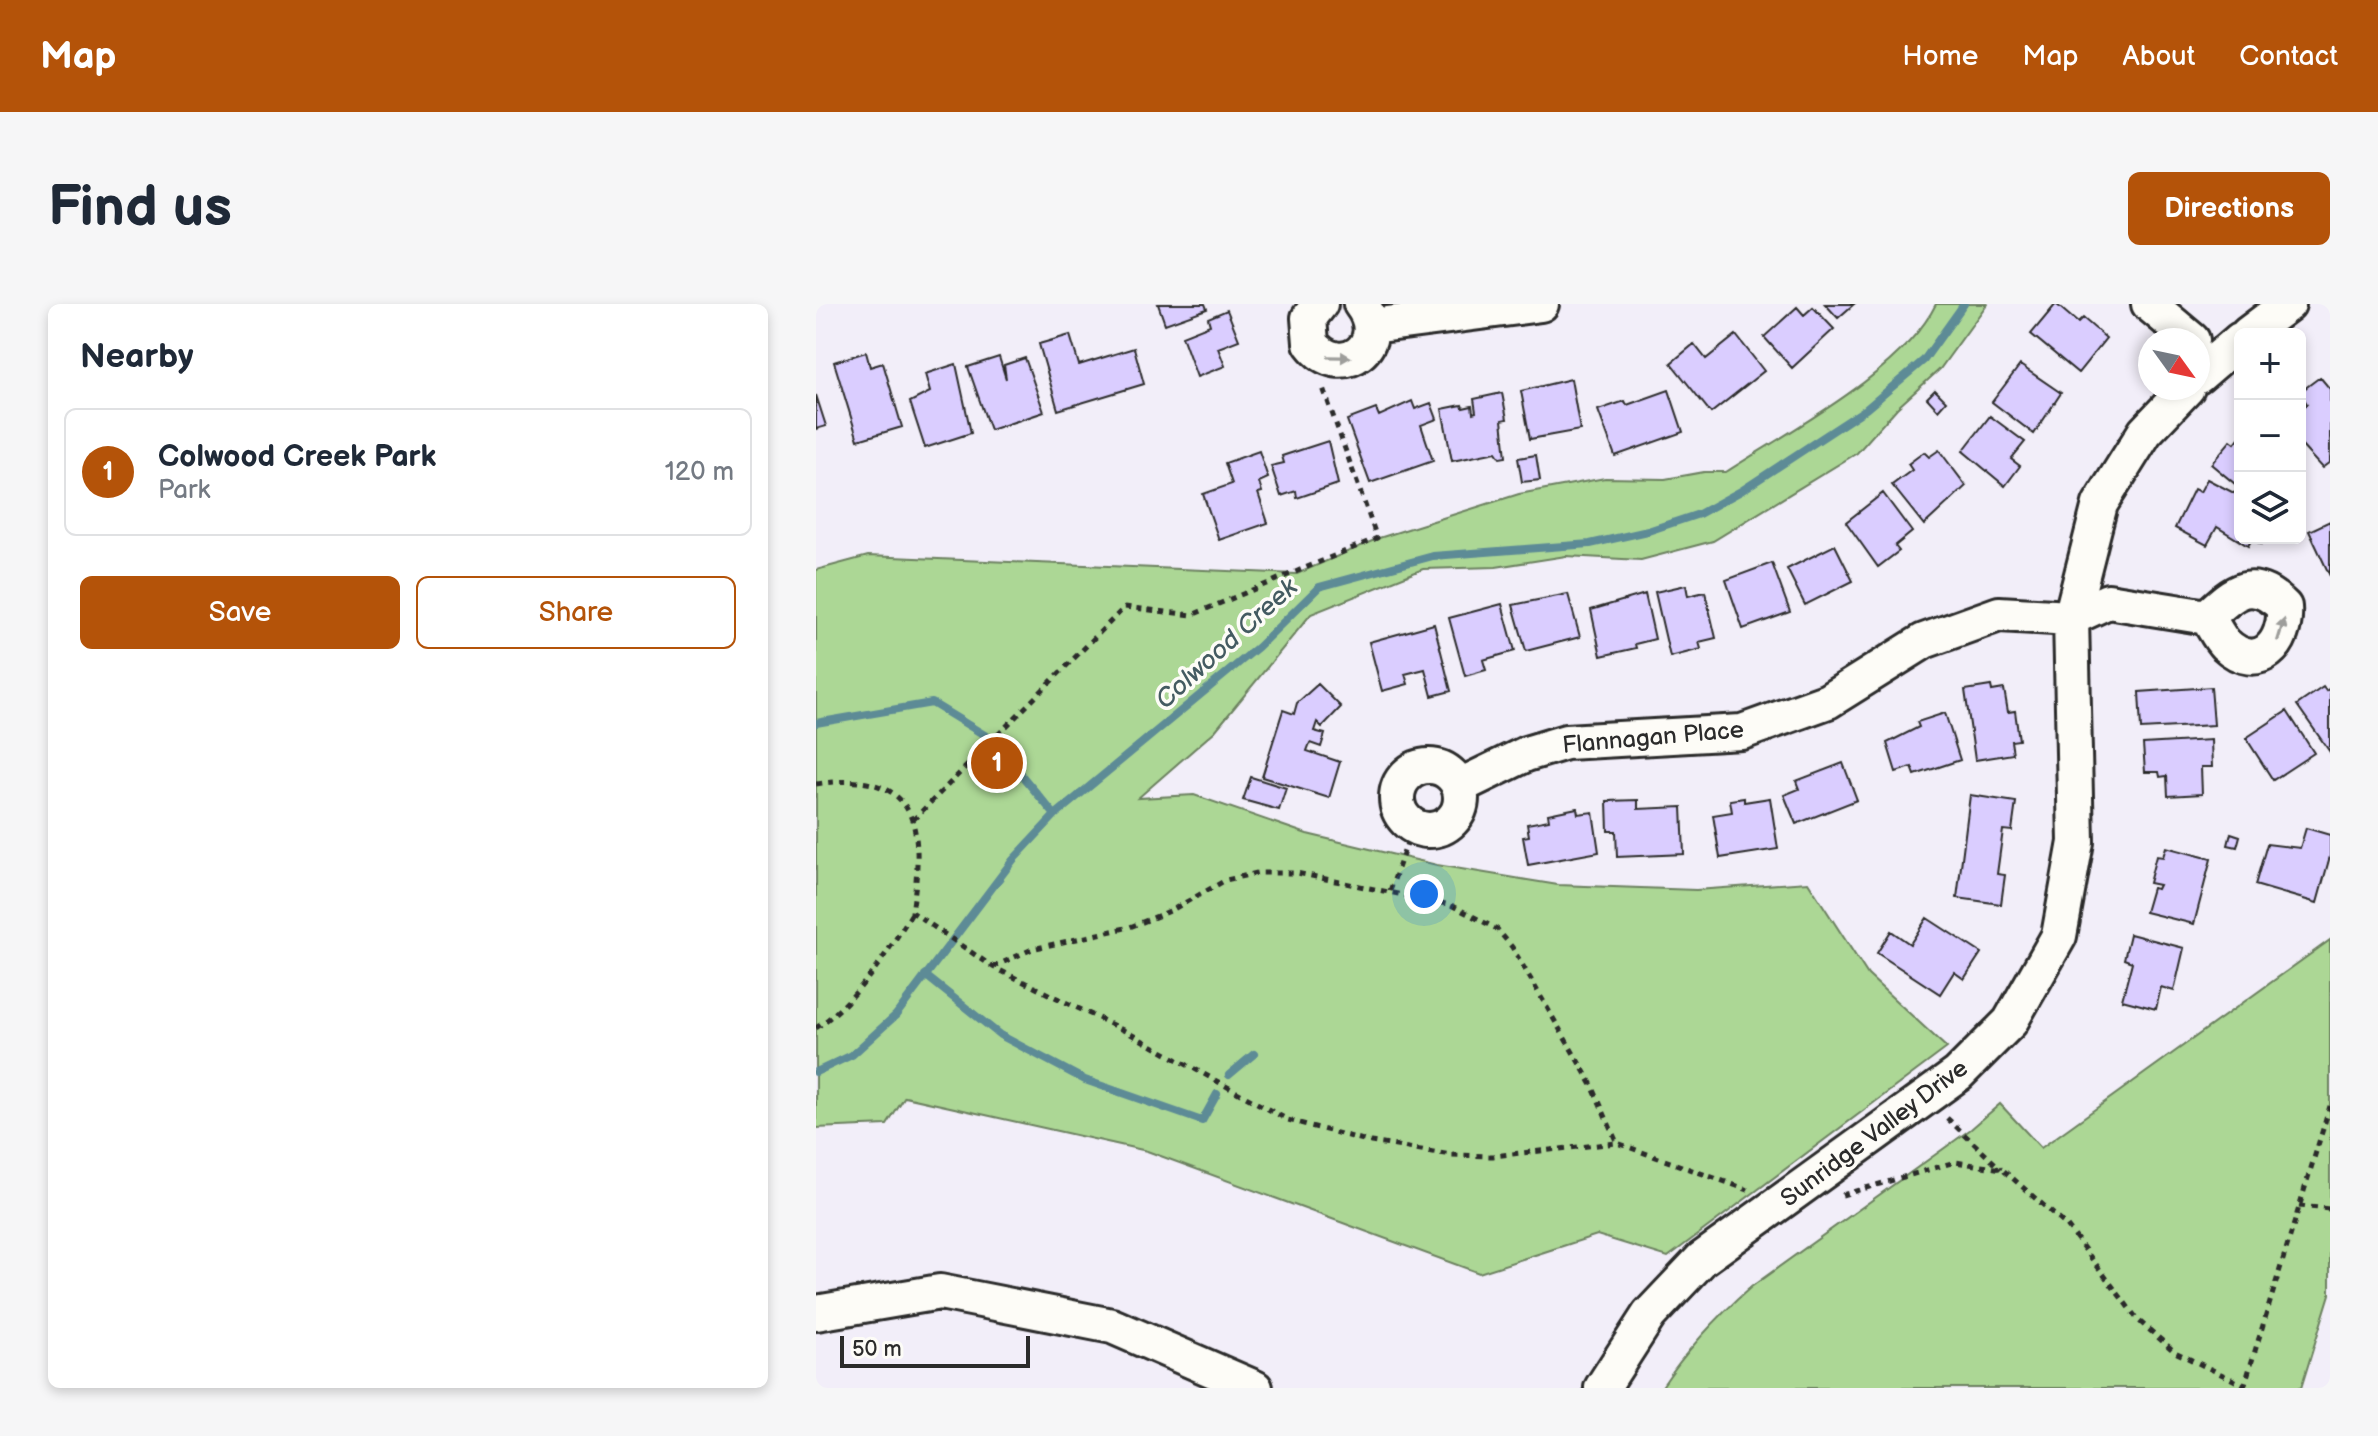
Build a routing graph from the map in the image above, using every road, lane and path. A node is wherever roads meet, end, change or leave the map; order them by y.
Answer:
1 (1320, 304) edge
2 (1541, 304) edge
3 (2149, 304) edge
4 (2288, 304) edge
5 (1366, 315) edge
6 (2178, 328) edge
7 (2256, 328) edge
8 (1324, 356) junction
9 (2176, 400) edge
10 (2207, 617) dead end
11 (2071, 618) junction
12 (816, 784) edge
13 (1460, 786) junction
14 (913, 820) junction
15 (1413, 826) junction
16 (1390, 891) junction
17 (912, 912) junction
18 (993, 967) junction
19 (816, 1028) edge
20 (1916, 1091) junction
21 (2330, 1106) edge
22 (1617, 1143) junction
23 (2002, 1169) junction
24 (1832, 1198) dead end
25 (1781, 1202) junction
26 (2299, 1206) junction
27 (2330, 1209) edge
28 (816, 1313) edge
29 (2244, 1386) edge
30 (1255, 1388) edge
31 (1602, 1388) edge

1 - 8 street
2 - 5 street
3 - 6 street
4 - 7 street
8 -> 5 street
8 - 14 path
9 - 11 street, Sunridge Valley Drive
10 - 11 street, Flannagan Place
11 - 13 street, Flannagan Place
11 - 20 street, Sunridge Valley Drive
12 - 14 path
13 - 15 street
13 - 15 street
14 - 17 path
15 - 16 path
16 - 18 path
16 - 22 path
17 - 18 path
17 - 19 path
18 - 22 path
20 - 23 path
20 - 25 street, Sunridge Valley Drive
21 - 26 path
22 - 25 path
23 - 24 path
23 - 29 path
25 - 31 street, Sunridge Valley Drive
26 - 27 path
26 - 29 path
28 - 30 street

